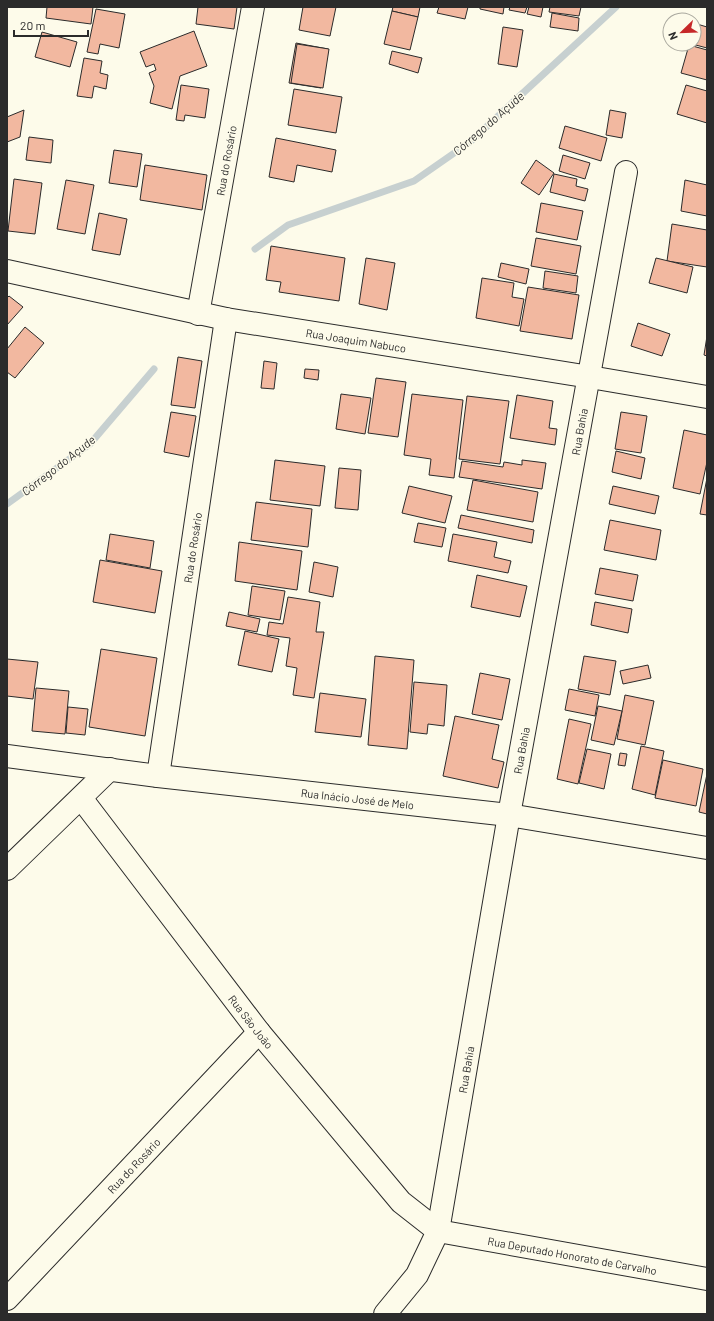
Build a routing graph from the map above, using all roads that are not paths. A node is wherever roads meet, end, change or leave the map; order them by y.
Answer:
1 (253, 7) edge
2 (626, 172) dead end
3 (7, 271) edge
4 (198, 314) junction
5 (226, 318) junction
6 (590, 377) junction
7 (707, 397) edge
8 (7, 756) edge
9 (110, 769) junction
10 (158, 776) junction
11 (81, 798) junction
12 (509, 815) junction
13 (707, 848) edge
14 (7, 869) edge
15 (259, 1032) junction
16 (438, 1231) junction
17 (707, 1279) edge
18 (7, 1299) edge
19 (385, 1314) edge

1 - 4 street, Rua do Rosário
2 - 6 street, Rua Bahia
3 - 4 street, Rua Joaquim Nabuco
4 - 5 street, Rua Joaquim Nabuco
5 - 6 street, Rua Joaquim Nabuco
5 - 10 street, Rua do Rosário
6 - 7 street, Rua Joaquim Nabuco
6 - 12 street, Rua Bahia
8 - 9 street, Rua Inácio José de Melo
9 - 10 street, Rua Inácio José de Melo
9 - 11 street
10 - 12 street, Rua Inácio José de Melo
11 - 14 street
11 - 15 street, Rua São João
12 - 13 street, Rua Inácio José de Melo
12 - 16 street, Rua Bahia
15 - 16 street, Rua São João
15 - 18 street, Rua do Rosário
16 - 17 street, Rua Deputado Honorato de Carvalho
16 - 19 street, Rua Bahia

